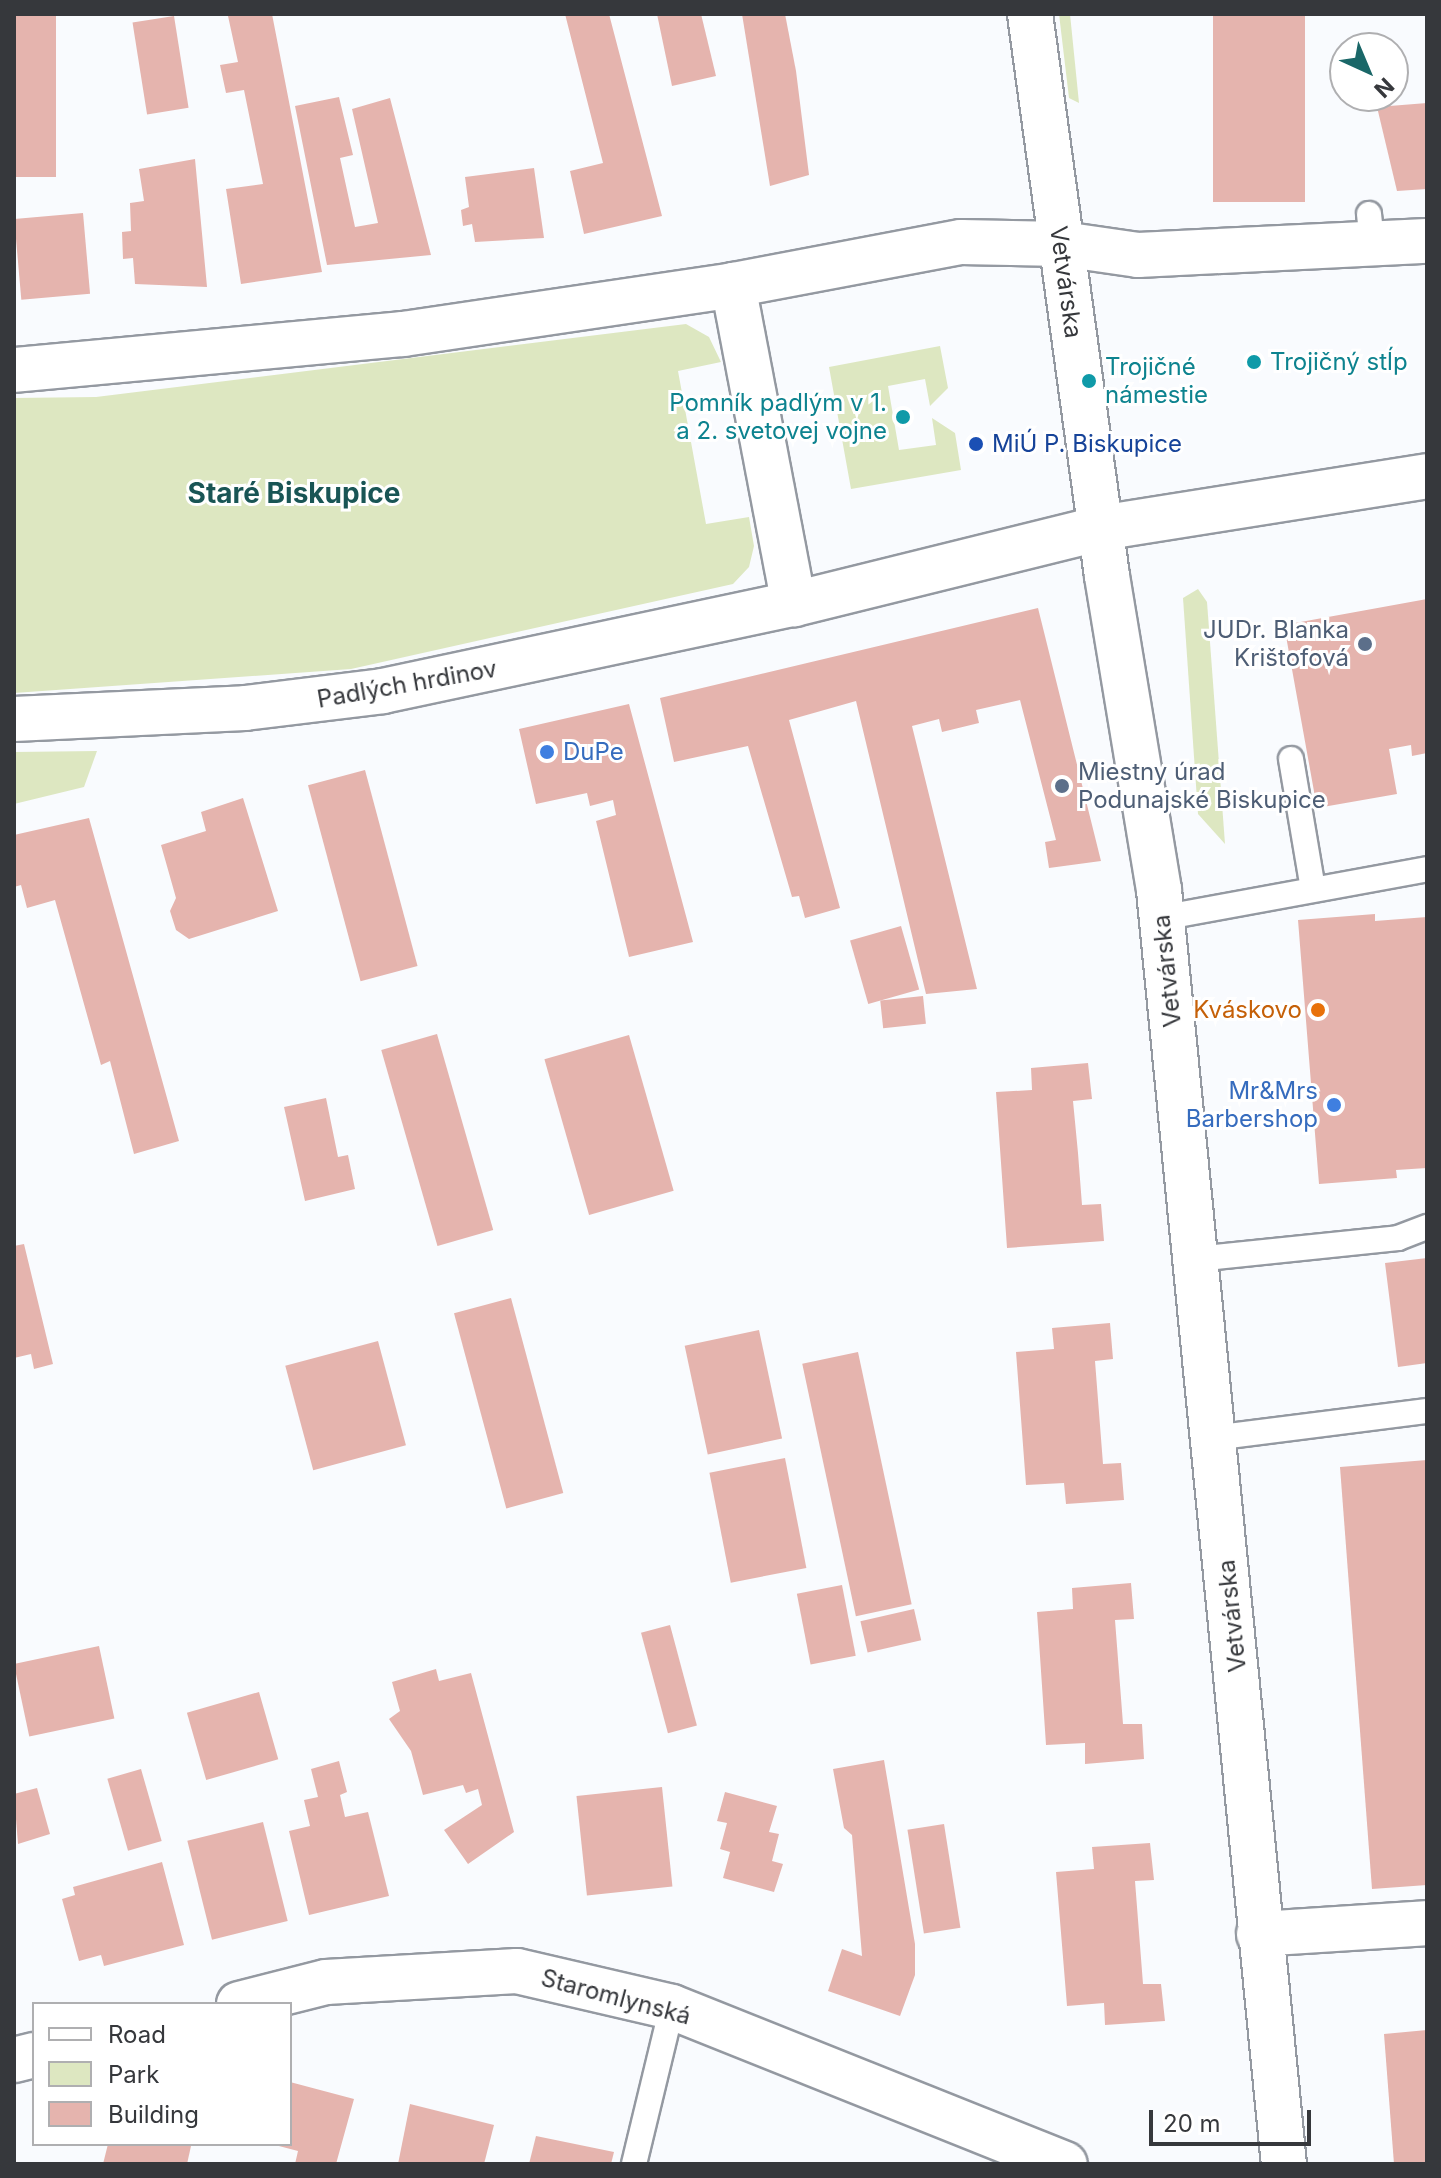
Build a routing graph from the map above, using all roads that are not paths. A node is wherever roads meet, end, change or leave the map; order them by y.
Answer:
1 (1030, 14) edge
2 (1427, 241) edge
3 (1062, 244) junction
4 (733, 285) junction
5 (14, 370) edge
6 (1427, 476) edge
7 (1100, 528) junction
8 (794, 604) junction
9 (14, 719) edge
10 (1291, 759) dead end
11 (1427, 869) edge
12 (1313, 889) junction
13 (1161, 918) junction
14 (1427, 1227) edge
15 (1196, 1259) junction
16 (1427, 1411) edge
17 (1213, 1438) junction
18 (1427, 1923) edge
19 (1259, 1934) junction
20 (247, 2002) edge
21 (672, 2007) junction
22 (634, 2164) edge
23 (1065, 2164) edge
24 (1284, 2164) edge

1 - 3 street, Vetvárska
2 - 3 street
3 - 4 street
3 - 7 street, Vetvárska
4 - 5 street
4 - 8 street
6 - 7 street
7 - 8 street
7 - 13 street, Vetvárska
8 - 9 street, Padlých hrdinov
10 - 12 lane
11 - 12 lane
12 - 13 lane
13 - 15 street, Vetvárska
14 - 15 lane
15 - 17 street, Vetvárska
16 - 17 lane
17 - 19 street, Vetvárska
18 - 19 street
19 - 24 street, Vetvárska
20 - 21 street, Staromlynská
21 - 22 lane
21 - 23 street, Staromlynská

